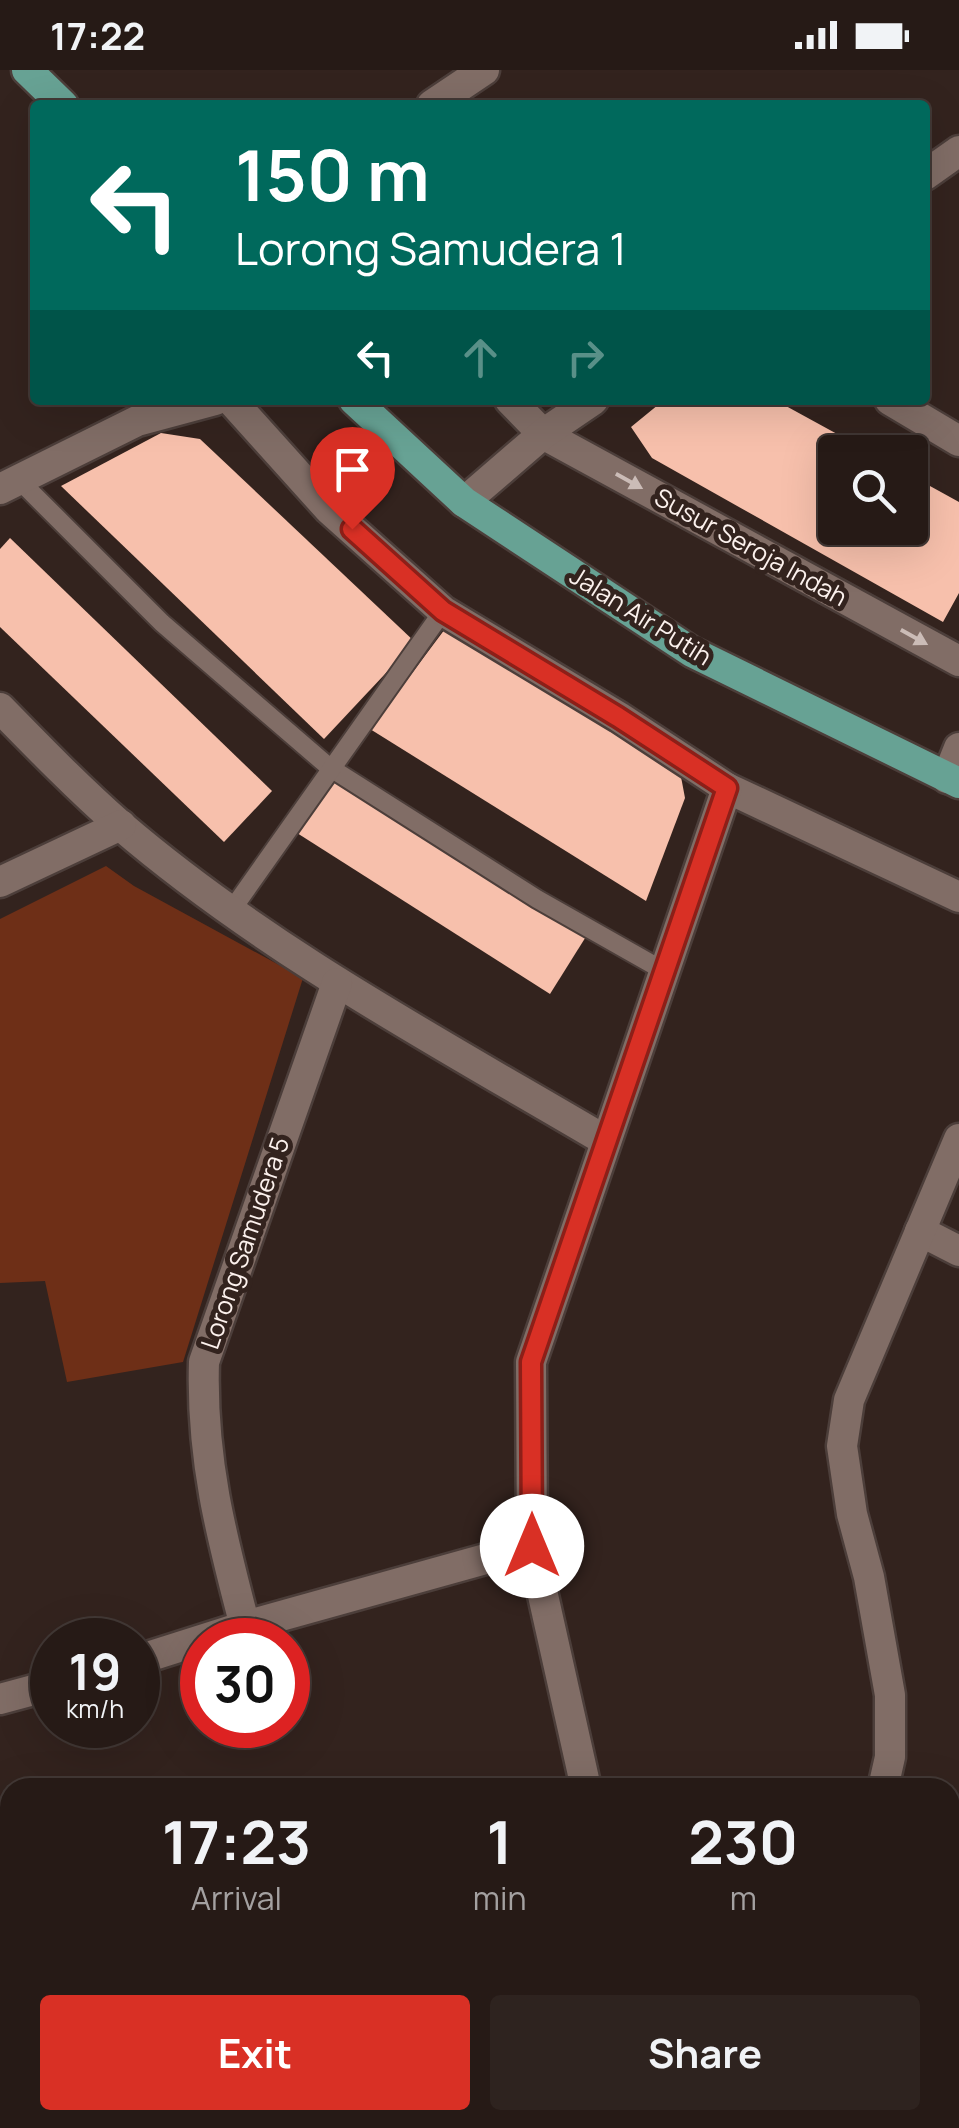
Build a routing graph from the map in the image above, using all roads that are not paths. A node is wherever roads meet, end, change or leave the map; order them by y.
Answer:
1 (27, 70) edge
2 (484, 70) edge
3 (58, 100) edge
4 (439, 100) edge
5 (959, 151) edge
6 (930, 171) edge
7 (196, 405) edge
8 (236, 405) edge
9 (359, 405) edge
10 (515, 405) edge
11 (586, 405) edge
12 (898, 405) edge
13 (543, 434) junction
14 (959, 441) edge
15 (9, 484) edge
16 (464, 502) junction
17 (443, 611) junction
18 (959, 661) edge
19 (0, 708) edge
20 (959, 748) edge
21 (329, 768) junction
22 (953, 781) edge
23 (727, 788) junction
24 (121, 825) junction
25 (0, 882) edge
26 (959, 898) edge
27 (231, 911) junction
28 (664, 971) junction
29 (337, 983) junction
30 (959, 1139) edge
31 (606, 1141) junction
32 (920, 1230) junction
33 (959, 1252) edge
34 (532, 1546) junction
35 (243, 1618) edge
36 (274, 1618) edge
37 (30, 1690) edge
38 (0, 1698) edge
39 (584, 1778) edge
40 (885, 1778) edge

1 - 3 main road
2 - 4 street
5 - 6 street
7 - 15 street
8 - 17 street
9 - 16 main road, Jalan Air Putih
10 - 13 street, Susur Seroja Indah
11 - 13 street
12 - 14 street
13 - 16 street
13 -> 18 street, Susur Seroja Indah
15 - 21 lane
16 - 22 main road, Jalan Air Putih
17 - 21 lane
17 - 23 street
19 - 24 street
20 - 22 street
21 - 27 lane
21 - 28 lane
23 - 26 street
23 - 28 street
24 - 25 street
24 - 27 street
27 - 29 street
28 - 31 street
29 - 31 street
29 - 35 street, Lorong Samudera 5
30 - 32 street
31 - 34 street
32 - 33 street
32 - 40 street
34 - 36 street
34 - 39 street
37 - 38 street

